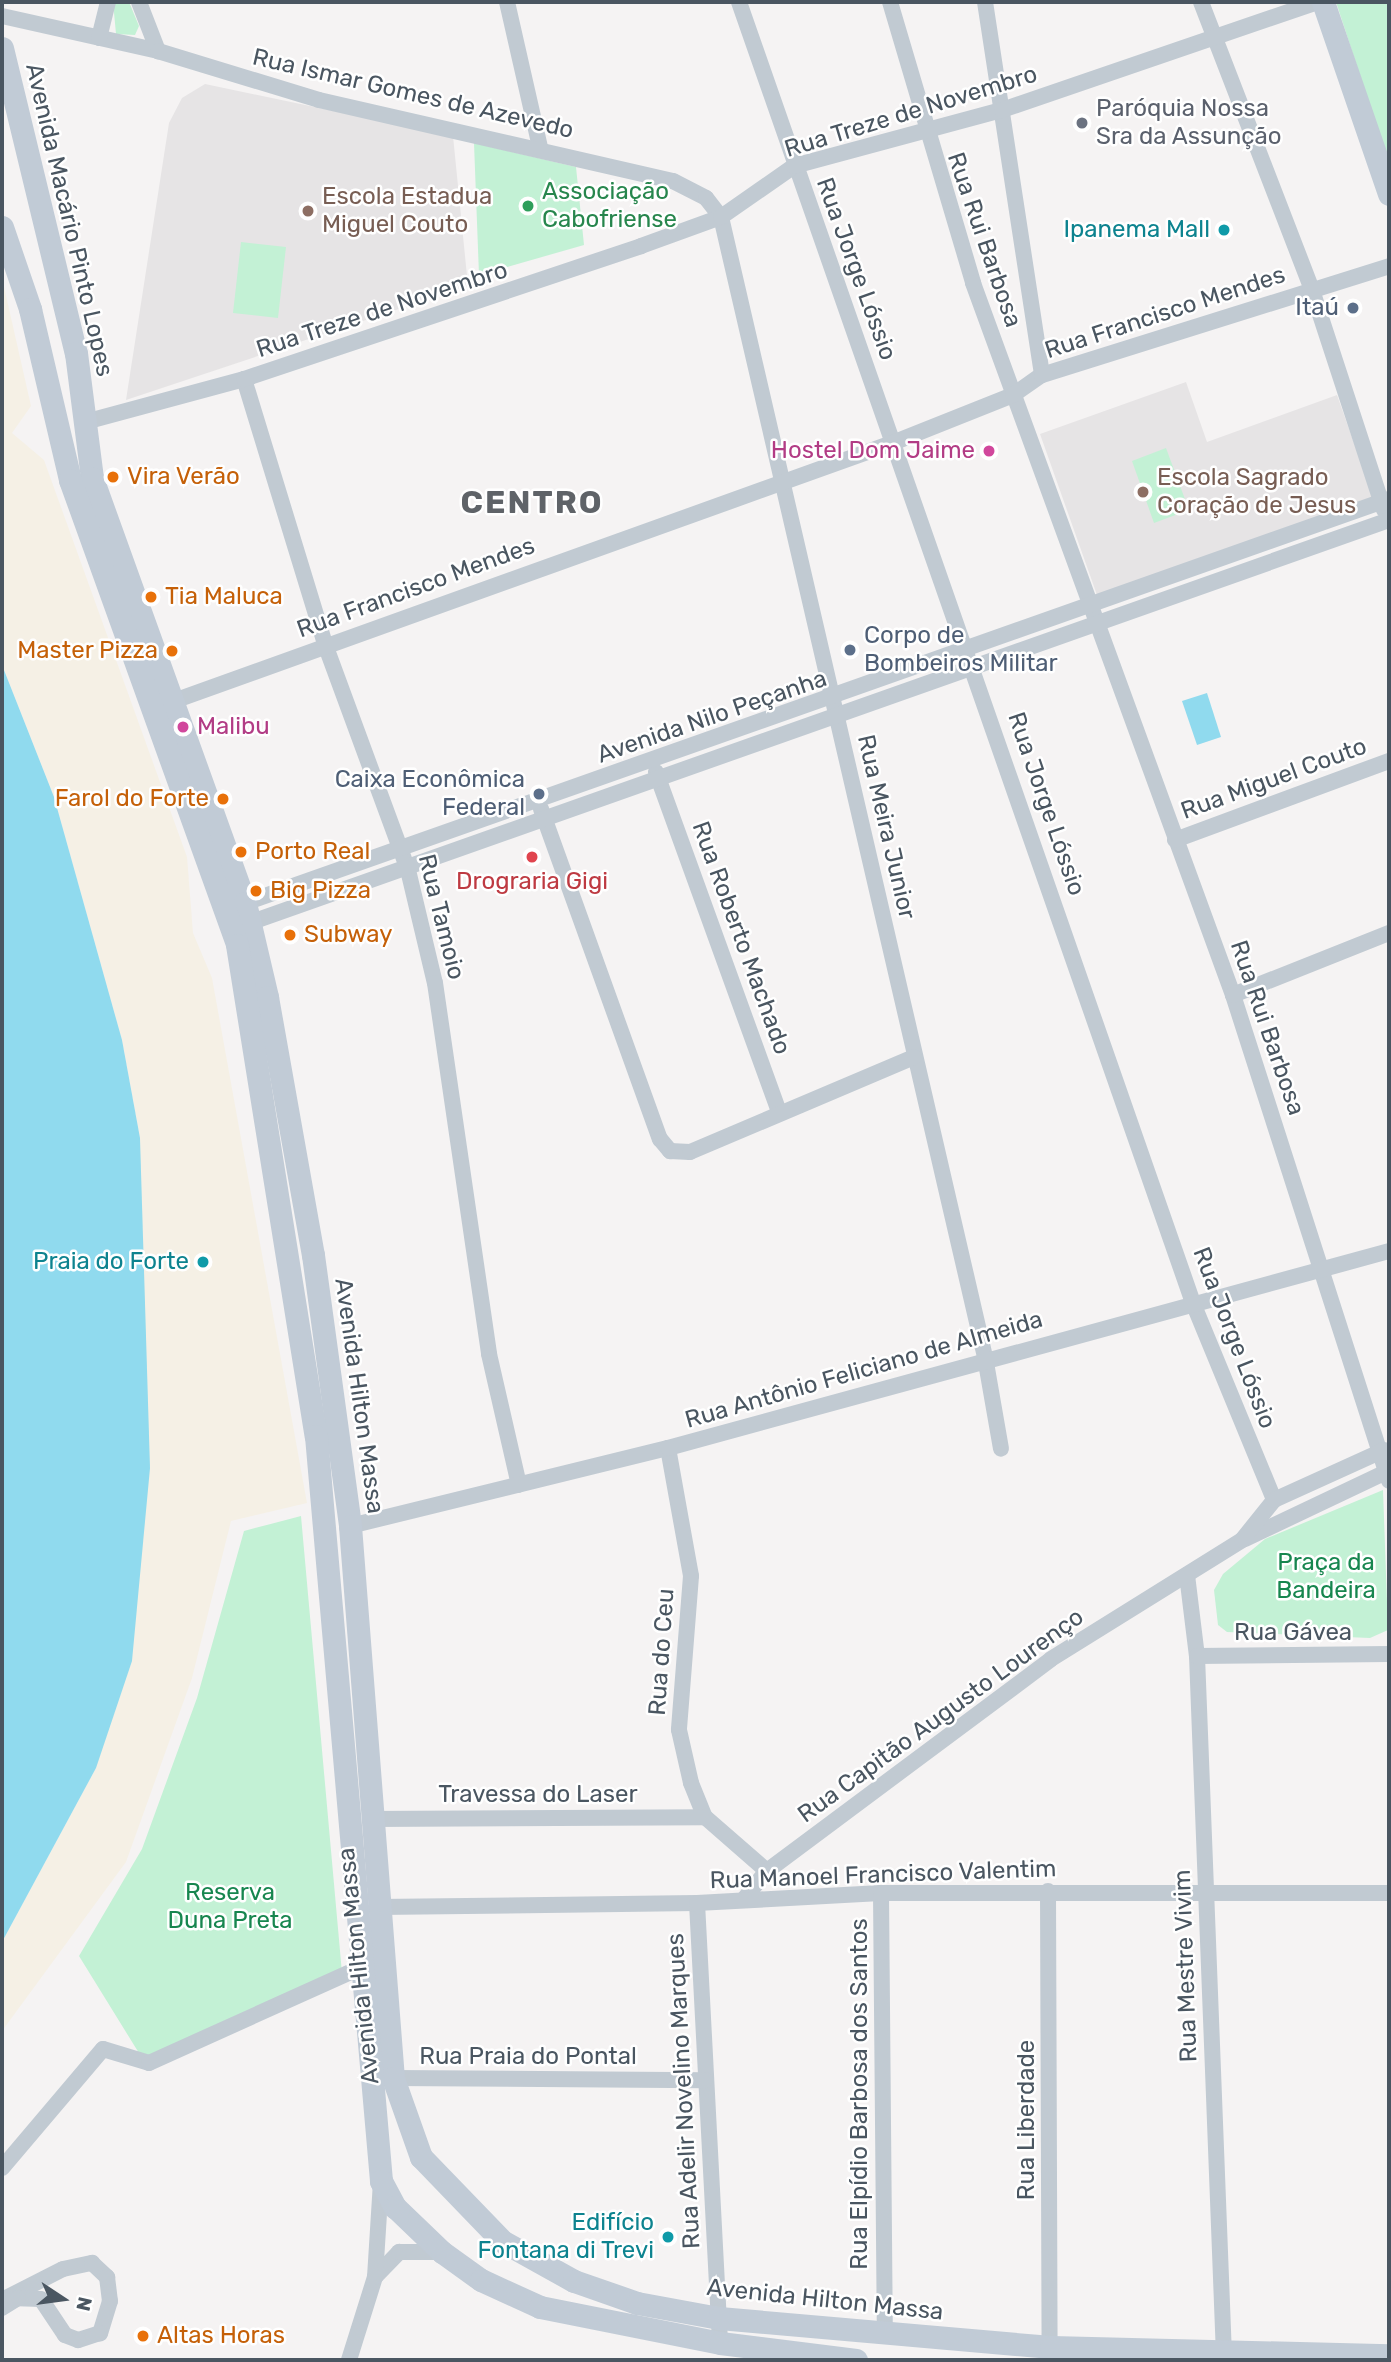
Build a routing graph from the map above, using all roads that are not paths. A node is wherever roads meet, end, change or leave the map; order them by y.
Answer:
1 (108, 2) edge
2 (139, 2) edge
3 (507, 2) edge
4 (739, 2) edge
5 (890, 2) edge
6 (985, 2) edge
7 (1201, 2) edge
8 (1320, 2) edge
9 (2, 16) edge
10 (99, 38) junction
11 (1213, 38) junction
12 (2, 48) edge
13 (158, 51) junction
14 (1002, 110) junction
15 (922, 127) junction
16 (540, 147) junction
17 (794, 166) junction
18 (1389, 194) edge
19 (721, 217) junction
20 (2, 227) edge
21 (1389, 266) edge
22 (1312, 290) junction
23 (1042, 375) junction
24 (244, 379) junction
25 (1013, 395) junction
26 (85, 422) junction
27 (895, 442) junction
28 (786, 481) junction
29 (1385, 501) edge
30 (1389, 521) edge
31 (1092, 606) junction
32 (1097, 623) junction
33 (326, 647) junction
34 (968, 650) junction
35 (975, 667) junction
36 (835, 698) junction
37 (171, 702) junction
38 (839, 718) junction
39 (651, 760) junction
40 (1389, 761) edge
41 (660, 779) junction
42 (542, 812) junction
43 (1175, 840) junction
44 (402, 850) junction
45 (408, 870) junction
46 (249, 912) junction
47 (1389, 933) edge
48 (1233, 995) junction
49 (914, 1057) junction
50 (779, 1112) junction
51 (1389, 1251) edge
52 (1323, 1269) junction
53 (1193, 1303) junction
54 (311, 1317) junction
55 (985, 1357) junction
56 (668, 1448) junction
57 (1001, 1449) dead end
58 (1384, 1450) junction
59 (1388, 1476) edge
60 (519, 1485) junction
61 (1274, 1500) junction
62 (350, 1526) junction
63 (1242, 1540) junction
64 (1187, 1575) junction
65 (1389, 1654) edge
66 (1198, 1656) junction
67 (705, 1817) junction
68 (371, 1819) junction
69 (767, 1871) junction
70 (1048, 1891) junction
71 (1206, 1893) junction
72 (1389, 1893) edge
73 (881, 1894) junction
74 (744, 1899) junction
75 (697, 1903) junction
76 (378, 1906) junction
77 (359, 1968) junction
78 (393, 2078) junction
79 (705, 2080) junction
80 (411, 2136) junction
81 (377, 2147) junction
82 (2, 2168) edge
83 (381, 2181) junction
84 (442, 2252) junction
85 (375, 2277) junction
86 (2, 2300) edge
87 (2, 2308) edge
88 (719, 2318) junction
89 (885, 2335) junction
90 (720, 2343) junction
91 (1051, 2354) edge
92 (1224, 2355) junction
93 (1389, 2355) edge
94 (349, 2360) edge
95 (856, 2360) edge

1 - 10 street
2 - 13 street
3 - 16 street
4 - 17 street, Rua Jorge Lóssio
5 - 15 street, Rua Rui Barbosa
6 - 14 street
7 - 11 street
8 - 11 street, Rua Treze de Novembro
8 - 18 main road
9 - 10 street, Rua Ismar Gomes de Azevedo
10 - 13 street, Rua Ismar Gomes de Azevedo
11 - 14 street, Rua Treze de Novembro
11 - 22 street
12 - 26 main road, Avenida Macário Pinto Lopes
13 - 16 street, Rua Ismar Gomes de Azevedo
14 - 15 street, Rua Treze de Novembro
14 - 23 street
15 - 17 street, Rua Treze de Novembro
15 - 25 street, Rua Rui Barbosa
16 - 19 street, Rua Ismar Gomes de Azevedo
17 - 19 street, Rua Treze de Novembro
17 - 27 street, Rua Jorge Lóssio
19 - 24 street, Rua Treze de Novembro
19 - 28 street, Rua Meira Junior
20 - 54 main road, Avenida Hilton Massa
21 - 22 street, Rua Francisco Mendes
22 - 23 street, Rua Francisco Mendes
22 - 29 street
23 - 25 street, Rua Francisco Mendes
24 - 26 street, Rua Treze de Novembro
24 - 33 street, Rua Tamoio
25 - 27 street, Rua Francisco Mendes
25 - 31 street, Rua Rui Barbosa
26 - 37 main road, Avenida Macário Pinto Lopes
27 - 28 street, Rua Francisco Mendes
27 - 34 street, Rua Jorge Lóssio
28 - 33 street, Rua Francisco Mendes
28 - 36 street, Rua Meira Junior
29 - 30 street
29 - 31 street, Avenida Nilo Peçanha
30 - 32 street, Avenida Nilo Peçanha
31 - 32 street, Rua Rui Barbosa
31 - 34 street, Avenida Nilo Peçanha
32 - 35 street, Avenida Nilo Peçanha
32 - 43 street, Rua Rui Barbosa
33 - 37 street, Rua Francisco Mendes
33 - 44 street, Rua Tamoio
34 - 35 street, Rua Jorge Lóssio
34 - 36 street, Avenida Nilo Peçanha
35 - 38 street, Avenida Nilo Peçanha
35 - 53 street, Rua Jorge Lóssio
36 - 38 street, Rua Meira Junior
36 - 39 street, Avenida Nilo Peçanha
37 - 46 main road, Avenida Macário Pinto Lopes
38 - 41 street, Avenida Nilo Peçanha
38 - 49 street, Rua Meira Junior
39 - 41 street, Rua Roberto Machado
39 - 42 street, Avenida Nilo Peçanha
40 - 43 street, Rua Miguel Couto
41 - 42 street, Avenida Nilo Peçanha
41 - 50 street, Rua Roberto Machado
42 - 44 street, Avenida Nilo Peçanha
42 - 45 street, Avenida Nilo Peçanha
42 - 50 street
43 - 48 street, Rua Rui Barbosa
44 - 45 street, Rua Tamoio
44 - 46 street, Avenida Nilo Peçanha
45 - 46 street, Avenida Nilo Peçanha
45 - 60 street, Rua Tamoio
46 - 54 main road, Avenida Hilton Massa
47 - 48 street
48 - 52 street, Rua Rui Barbosa
49 - 50 street
49 - 55 street, Rua Meira Junior
51 - 52 street, Rua Antônio Feliciano de Almeida
52 - 53 street, Rua Antônio Feliciano de Almeida
52 - 58 street, Rua Rui Barbosa
53 - 55 street, Rua Antônio Feliciano de Almeida
53 - 61 street, Rua Jorge Lóssio
54 - 62 main road, Avenida Hilton Massa
54 - 77 main road, Avenida Hilton Massa
55 - 56 street, Rua Antônio Feliciano de Almeida
55 - 57 street, Rua Meira Junior
56 - 60 street, Rua Antônio Feliciano de Almeida
56 - 67 street, Rua do Ceu
58 - 59 street, Rua Rui Barbosa
58 - 61 street, Rua Capitão Augusto Lourenço
59 - 63 street
60 - 62 street, Rua Antônio Feliciano de Almeida
61 - 63 street, Rua Capitão Augusto Lourenço
62 - 68 main road, Avenida Hilton Massa
63 - 64 street, Rua Capitão Augusto Lourenço
64 - 66 street, Rua Mestre Vivim
64 - 69 street, Rua Capitão Augusto Lourenço
65 - 66 street, Rua Gávea
66 - 71 street, Rua Mestre Vivim
67 - 68 street, Travessa do Laser
67 - 69 street
68 - 76 main road, Avenida Hilton Massa
69 - 74 street, Rua Capitão Augusto Lourenço
70 - 71 street, Rua Manoel Francisco Valentim
70 - 73 street, Rua Manoel Francisco Valentim
70 - 91 street, Rua Liberdade
71 - 72 street, Rua Manoel Francisco Valentim
71 - 92 street, Rua Mestre Vivim
73 - 74 street, Rua Manoel Francisco Valentim
73 - 89 street, Rua Elpídio Barbosa dos Santos
74 - 75 street, Rua Manoel Francisco Valentim
75 - 76 street, Rua Manoel Francisco Valentim
75 - 79 street, Rua Adelir Novelino Marques
76 - 78 main road, Avenida Hilton Massa
77 - 81 main road, Avenida Hilton Massa
77 - 82 street
78 - 79 street, Rua Praia do Pontal
78 - 80 main road, Avenida Hilton Massa
79 - 88 street, Rua Adelir Novelino Marques
80 - 81 main road
80 - 88 main road, Avenida Hilton Massa
81 - 83 main road, Avenida Hilton Massa
83 - 84 main road, Avenida Hilton Massa
83 - 85 street
84 - 85 street
84 - 90 main road, Avenida Hilton Massa
85 - 94 street
86 - 87 street
88 - 89 main road, Avenida Hilton Massa
88 - 90 street, Rua Adelir Novelino Marques
89 - 91 main road, Avenida Hilton Massa
90 - 95 main road, Avenida Hilton Massa
91 - 92 main road, Avenida Hilton Massa
92 - 93 main road, Avenida Hilton Massa

